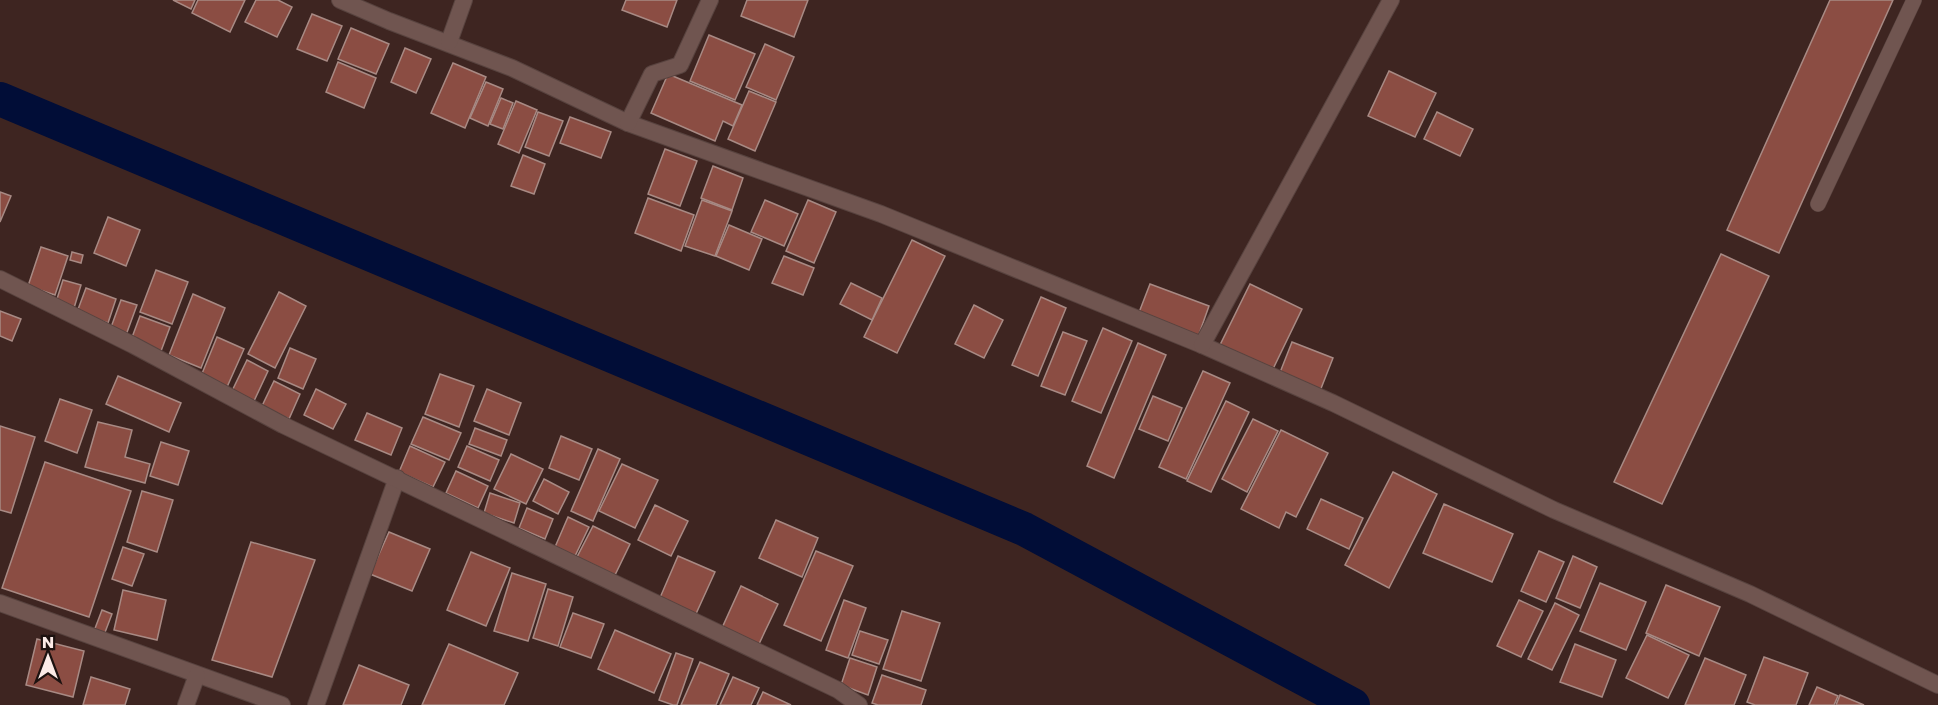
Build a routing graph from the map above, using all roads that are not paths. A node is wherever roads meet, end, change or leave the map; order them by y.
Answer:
1 (340, 0) edge
2 (464, 0) edge
3 (710, 0) edge
4 (1391, 0) edge
5 (1914, 0) edge
6 (449, 42) junction
7 (628, 123) junction
8 (1818, 204) dead end
9 (0, 279) edge
10 (1202, 345) junction
11 (397, 478) junction
12 (0, 603) edge
13 (197, 675) junction
14 (1938, 685) edge
15 (186, 705) edge
16 (282, 705) edge
17 (316, 705) edge
18 (859, 705) edge

1 - 6 street
2 - 6 street
3 - 7 street
4 - 10 street
5 - 8 lane
6 - 7 street
7 - 10 street
9 - 11 street
10 - 14 street
11 - 17 street
11 - 18 street
12 - 13 street
13 - 15 street
13 - 16 street

